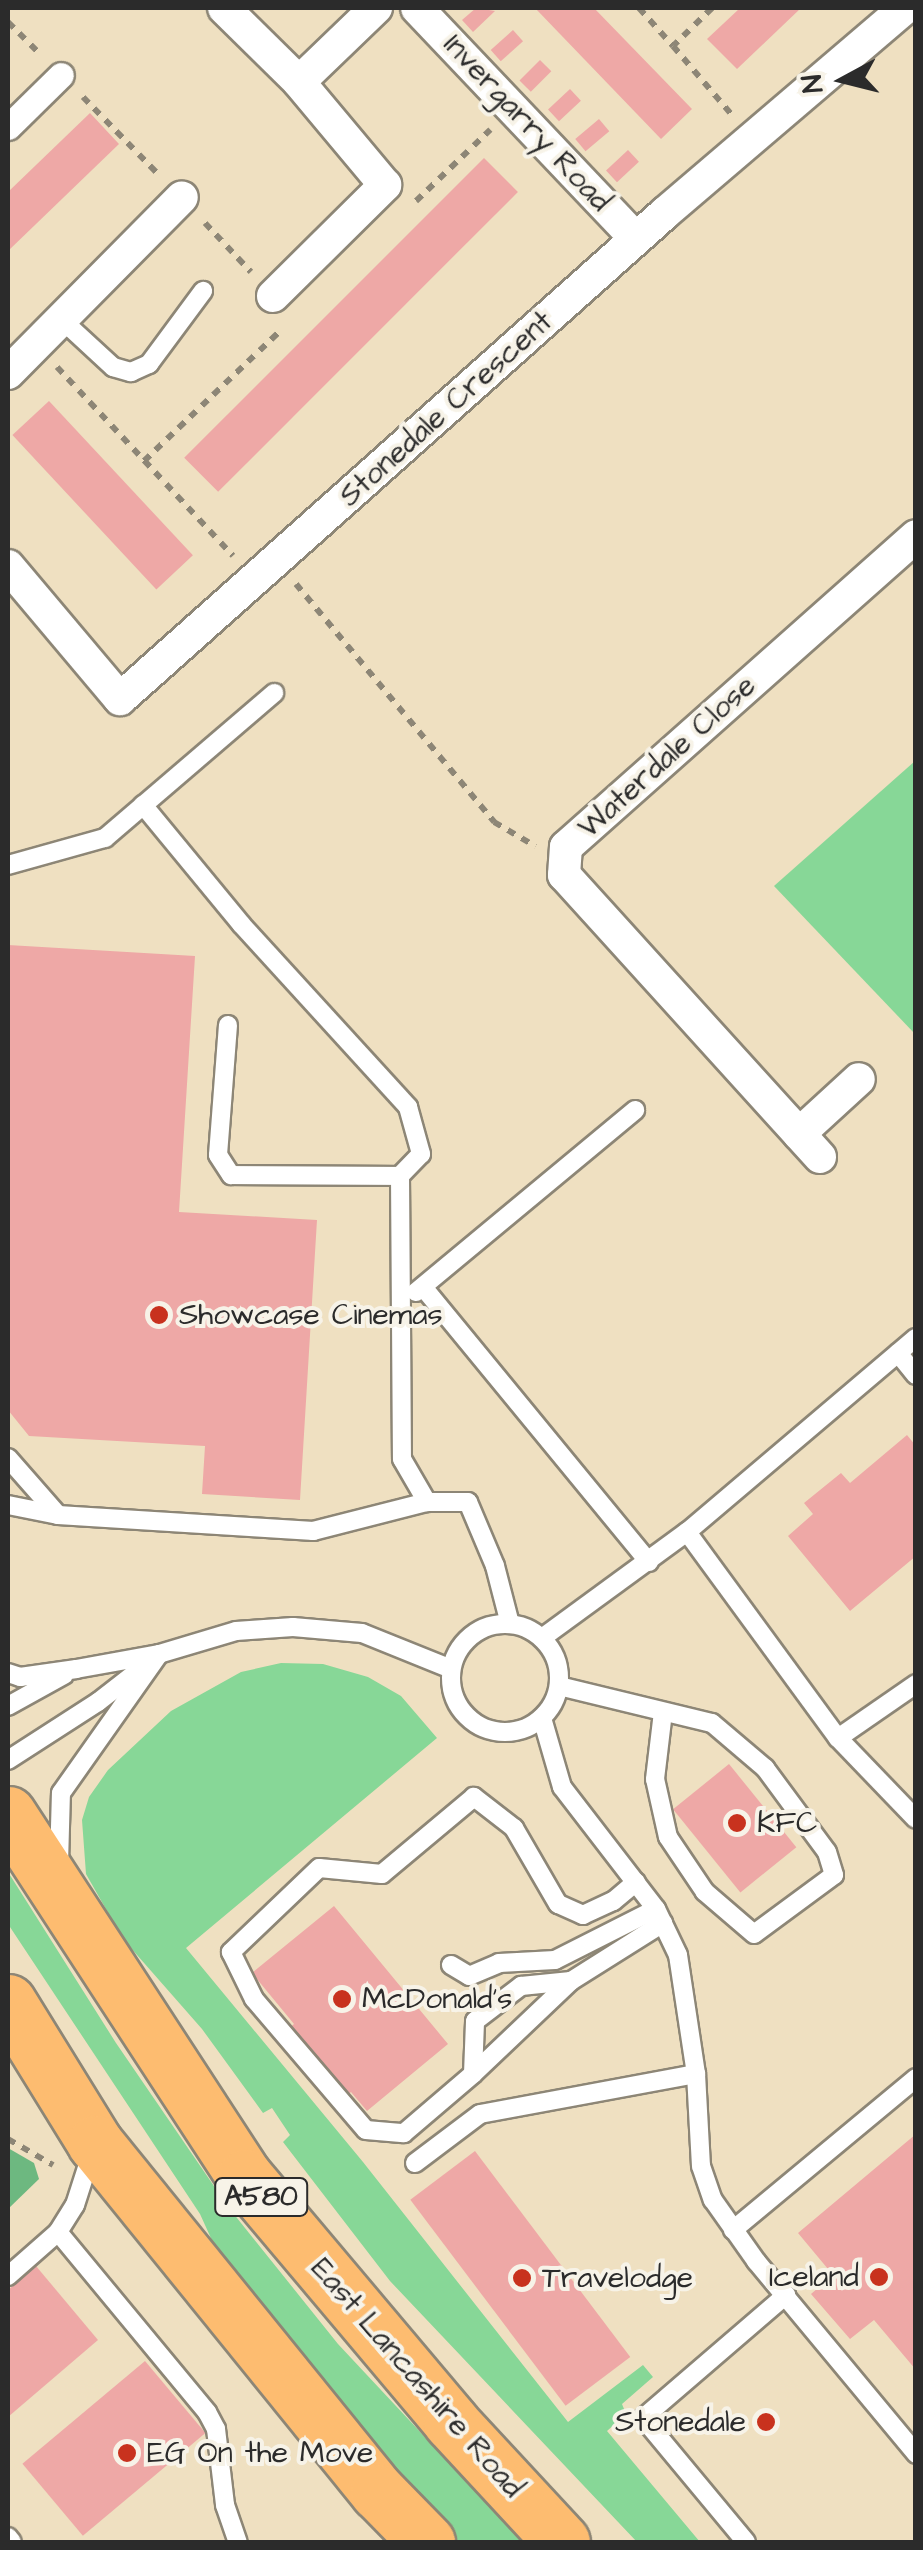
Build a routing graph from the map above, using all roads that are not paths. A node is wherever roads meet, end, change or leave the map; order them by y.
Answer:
1 (224, 8) edge
2 (376, 8) edge
3 (417, 8) edge
4 (904, 8) edge
5 (62, 74) road end
6 (298, 82) junction
7 (8, 127) edge
8 (182, 198) dead end
9 (636, 239) junction
10 (203, 291) dead end
11 (273, 296) dead end
12 (61, 319) junction
13 (8, 373) edge
14 (916, 536) edge
15 (8, 566) edge
16 (274, 693) dead end
17 (143, 805) junction
18 (8, 865) edge
19 (228, 1025) dead end
20 (860, 1079) dead end
21 (635, 1110) dead end
22 (400, 1176) junction
23 (423, 1287) junction
24 (400, 1306) junction
25 (916, 1338) edge
26 (898, 1353) junction
27 (916, 1375) edge
28 (8, 1458) edge
29 (427, 1502) junction
30 (8, 1506) edge
31 (58, 1514) junction
32 (687, 1532) junction
33 (648, 1562) junction
34 (510, 1624) junction
35 (542, 1638) junction
36 (159, 1654) junction
37 (76, 1669) junction
38 (451, 1669) junction
39 (8, 1672) edge
40 (916, 1684) edge
41 (559, 1686) junction
42 (8, 1706) edge
43 (663, 1712) junction
44 (542, 1718) junction
45 (838, 1738) junction
46 (8, 1760) edge
47 (8, 1814) edge
48 (916, 1819) edge
49 (636, 1882) junction
50 (67, 1910) junction
51 (659, 1916) junction
52 (451, 1965) dead end
53 (571, 1982) junction
54 (8, 2002) edge
55 (474, 2074) junction
56 (696, 2074) junction
57 (916, 2078) edge
58 (74, 2154) junction
59 (414, 2163) dead end
60 (732, 2230) junction
61 (58, 2232) junction
62 (8, 2276) edge
63 (786, 2294) junction
64 (916, 2454) edge
65 (238, 2542) edge
66 (427, 2542) edge
67 (562, 2542) edge
68 (746, 2542) edge

1 - 6 street
2 - 6 street
3 - 9 street, Invergarry Road
4 - 9 street, Stonedale Crescent
5 - 7 street
6 - 11 street
8 - 12 street
9 - 15 street, Stonedale Crescent
10 - 12 lane
12 - 13 street
14 - 20 street, Waterdale Close
16 - 17 lane
17 - 18 lane
17 - 22 lane
19 - 22 lane
21 - 23 lane
22 - 24 lane
23 - 24 lane
23 - 33 lane
24 - 29 lane
25 - 26 lane
26 - 27 lane
26 - 32 lane
28 - 31 lane
29 - 31 lane
29 - 34 lane
30 - 31 lane
32 - 33 lane
32 - 45 lane
33 - 35 lane
34 - 35 lane
34 - 38 lane
35 - 41 lane
36 - 37 lane
36 - 38 lane
36 - 46 lane
36 - 50 lane
37 - 39 lane
37 - 42 lane
38 - 44 lane
40 - 45 lane
41 - 43 lane
41 - 44 lane
43 - 43 lane
44 - 49 lane
45 - 48 lane
47 - 50 highway, East Lancashire Road / A580
49 - 51 lane
49 - 55 lane
50 - 67 highway, East Lancashire Road / A580
51 - 52 lane
51 - 53 lane
51 - 56 lane
53 - 55 lane
53 - 55 lane
54 - 58 highway, A580
56 - 59 lane
56 - 60 lane
57 - 60 lane
58 - 61 lane
58 - 66 highway, A580
60 - 63 lane
61 - 62 lane
61 - 65 lane
63 - 64 lane
63 - 68 lane

